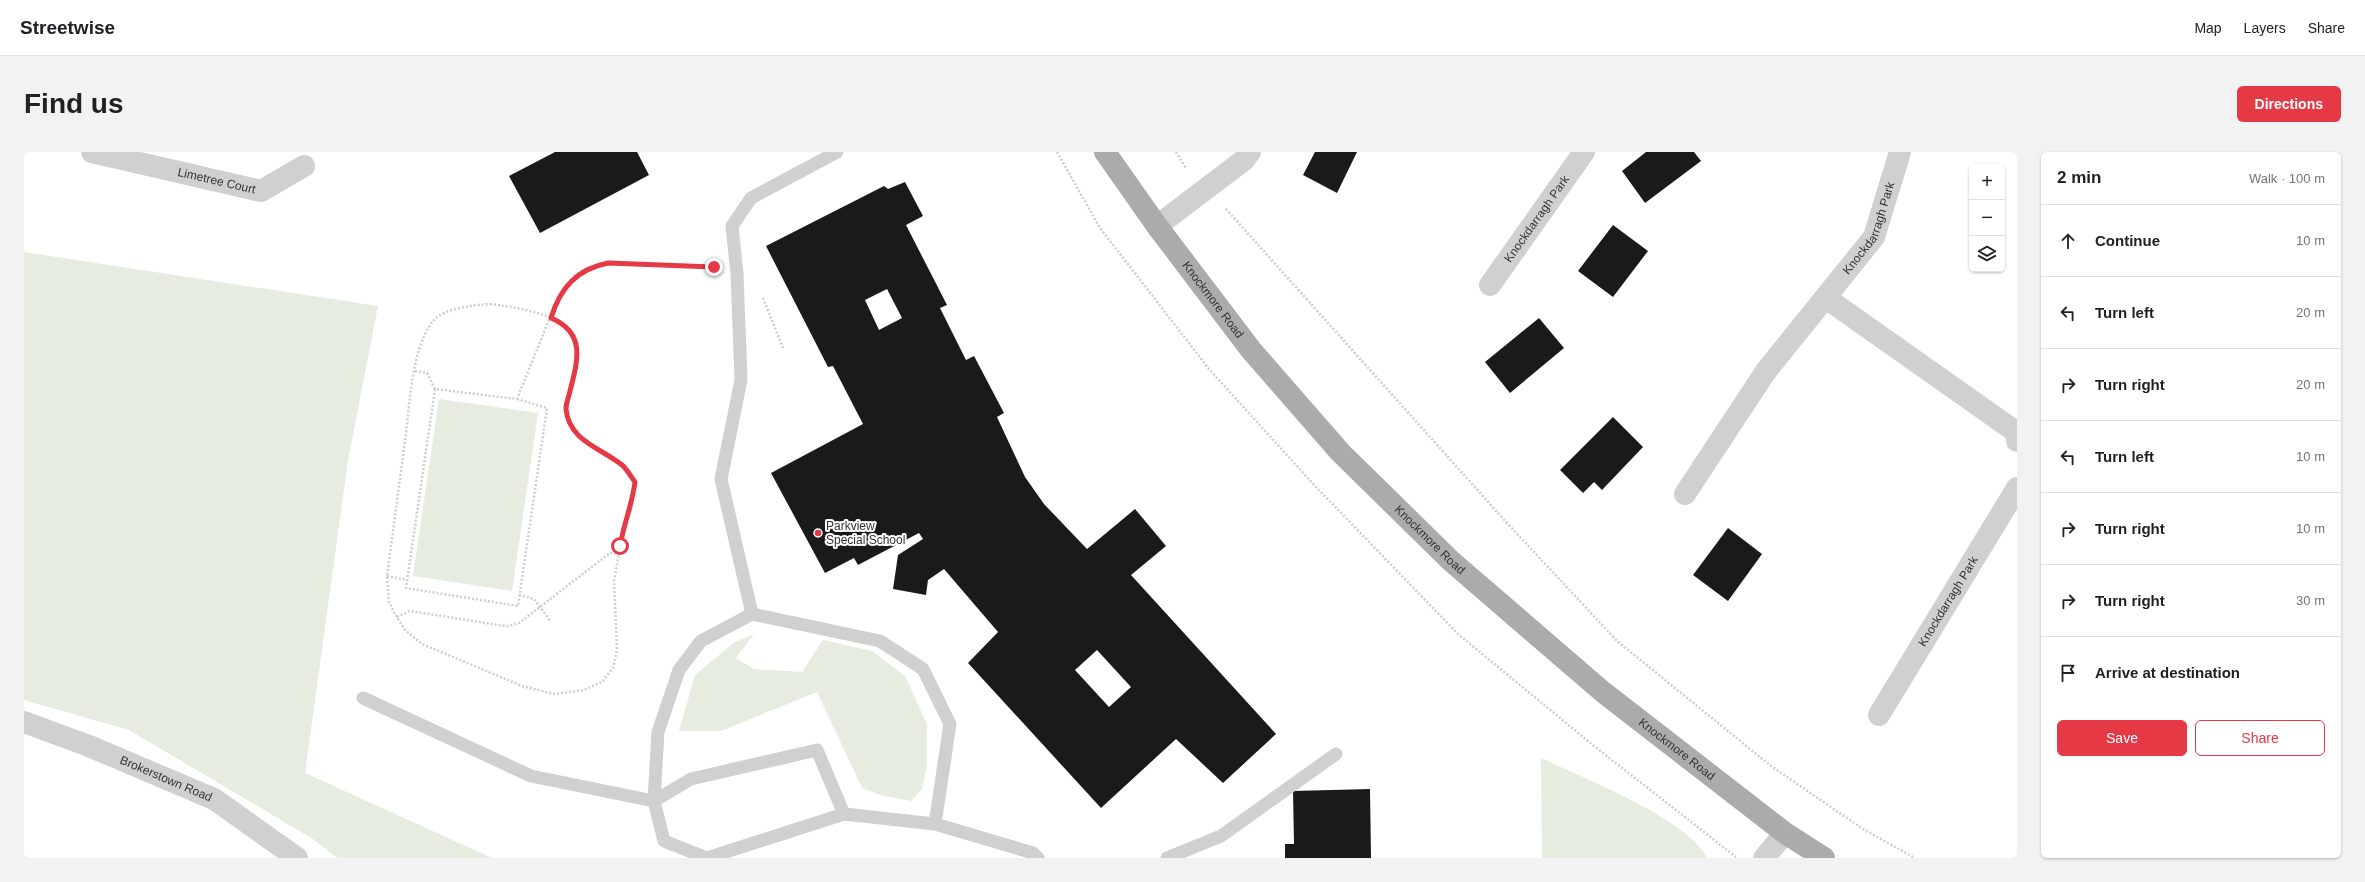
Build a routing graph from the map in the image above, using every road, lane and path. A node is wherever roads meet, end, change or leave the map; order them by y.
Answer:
1 (92, 152) edge
2 (837, 152) edge
3 (1105, 152) edge
4 (1176, 152) edge
5 (1250, 152) edge
6 (1584, 152) edge
7 (1900, 152) edge
8 (148, 159) edge
9 (304, 166) dead end
10 (1207, 189) junction
11 (1158, 226) junction
12 (737, 274) junction
13 (1490, 285) dead end
14 (1826, 298) junction
15 (551, 318) junction
16 (783, 348) dead end
17 (415, 371) junction
18 (435, 389) junction
19 (518, 399) junction
20 (2017, 442) edge
21 (2017, 488) edge
22 (1685, 494) dead end
23 (618, 554) junction
24 (387, 576) junction
25 (407, 580) junction
26 (519, 595) junction
27 (542, 607) junction
28 (752, 614) junction
29 (397, 618) junction
30 (551, 622) dead end
31 (363, 698) dead end
32 (1879, 715) dead end
33 (24, 722) edge
34 (1336, 754) dead end
35 (654, 801) junction
36 (844, 814) junction
37 (935, 824) junction
38 (1785, 833) junction
39 (1727, 850) dead end
40 (297, 858) edge
41 (1038, 858) edge
42 (1167, 858) edge
43 (1737, 858) edge
44 (1764, 858) edge
45 (1824, 858) edge
46 (1915, 858) edge

1 - 8 street, Limetree Court
2 - 12 lane
3 - 11 main road, Knockmore Road
4 - 10 path
5 - 10 street
6 - 13 street, Knockdarragh Park
7 - 14 street, Knockdarragh Park
8 - 9 street, Limetree Court
10 - 11 street
10 - 46 path
11 - 38 main road, Knockmore Road
12 - 15 path
12 - 16 path
12 - 28 lane
14 - 20 street
14 - 22 street, Knockdarragh Park
15 - 17 path
15 - 19 path
15 - 23 path
17 - 18 path
17 - 24 path
18 - 19 path
18 - 25 path
19 - 26 path
21 - 32 street, Knockdarragh Park
23 - 27 path
23 - 29 path
24 - 25 path
24 - 29 path
25 - 26 path
26 - 27 path
27 - 29 path
27 - 30 path
28 - 35 lane
28 - 37 lane
31 - 35 lane
33 - 40 street, Brokerstown Road
34 - 42 lane
35 - 36 lane
35 - 36 lane
36 - 37 lane
37 - 41 lane
38 - 44 street
38 - 45 main road, Knockmore Road
39 - 43 path

